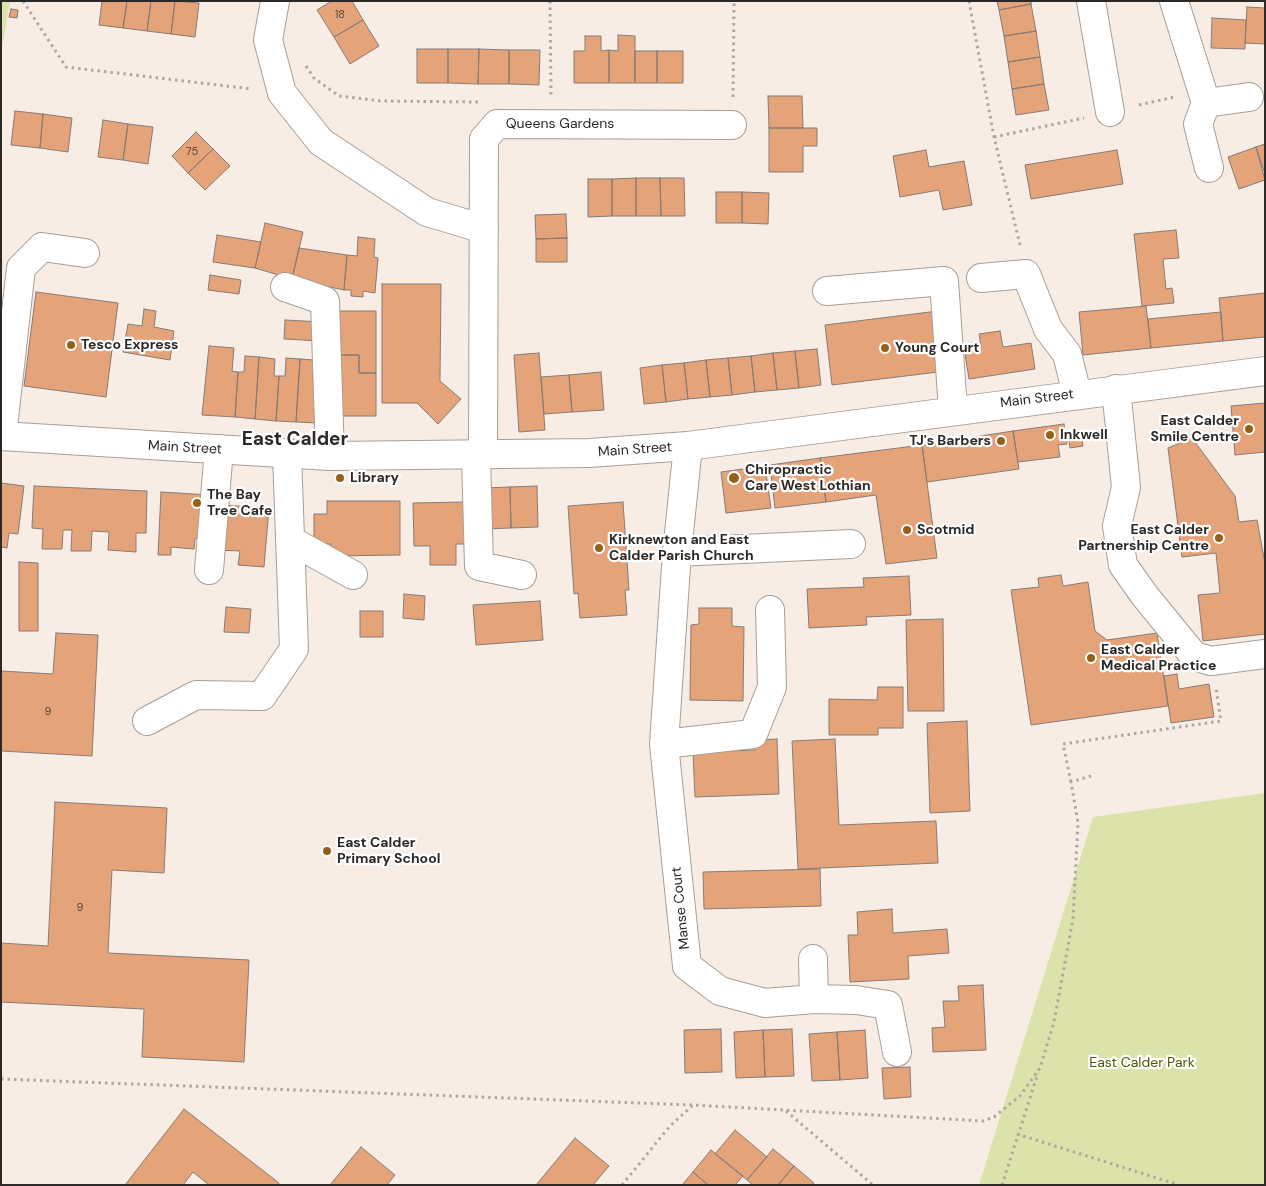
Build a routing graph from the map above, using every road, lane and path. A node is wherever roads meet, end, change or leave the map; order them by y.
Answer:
1 (23, 1) edge
2 (275, 1) edge
3 (550, 1) edge
4 (734, 1) edge
5 (970, 1) edge
6 (1091, 1) edge
7 (1174, 1) edge
8 (304, 63) dead end
9 (282, 92) junction
10 (1249, 97) dead end
11 (1206, 103) junction
12 (1110, 112) dead end
13 (551, 123) junction
14 (497, 124) junction
15 (732, 125) joint
16 (1209, 168) dead end
17 (484, 229) junction
18 (85, 253) dead end
19 (1026, 274) junction
20 (981, 278) dead end
21 (285, 288) dead end
22 (826, 291) dead end
23 (1265, 371) edge
24 (1116, 389) junction
25 (1077, 394) junction
26 (953, 410) junction
27 (2, 436) edge
28 (688, 446) junction
29 (219, 449) junction
30 (287, 454) junction
31 (480, 455) junction
32 (330, 456) junction
33 (290, 540) junction
34 (851, 544) dead end
35 (677, 552) junction
36 (208, 570) dead end
37 (353, 575) dead end
38 (522, 575) dead end
39 (770, 610) dead end
40 (1265, 654) edge
41 (1211, 661) junction
42 (147, 721) dead end
43 (664, 744) junction
44 (1091, 776) dead end
45 (1071, 782) junction
46 (813, 959) dead end
47 (814, 999) junction
48 (897, 1052) dead end
49 (1040, 1068) junction
50 (1, 1079) edge
51 (693, 1105) junction
52 (785, 1110) junction
53 (1017, 1134) junction
54 (622, 1185) edge
55 (873, 1185) edge
56 (1002, 1185) edge
57 (1179, 1185) edge

1 - 9 path
2 - 9 street
3 - 13 path
4 - 15 path
5 - 19 path
6 - 12 street
7 - 11 street
8 - 14 path
9 - 17 street
10 - 11 street
11 - 16 street
13 - 14 street, Queens Gardens
13 - 15 street, Queens Gardens
14 - 17 street, Queens Gardens
17 - 31 street, Queens Gardens
18 - 27 street
19 - 20 street
19 - 25 street
21 - 32 street
22 - 26 street
23 - 24 street, Main Street
24 - 25 street, Main Street
24 - 41 street
25 - 26 street, Main Street
26 - 28 street, Main Street
27 - 29 street, Main Street
28 - 31 street, Main Street
28 - 35 street, Manse Court
29 - 30 street, Main Street
29 - 36 street
30 - 32 street, Main Street
30 - 33 street
31 - 32 street, Main Street
31 - 38 street, Queens Gardens
33 - 37 street
33 - 42 street
34 - 35 street
35 - 43 street, Manse Court
39 - 43 street
40 - 41 street
41 - 45 path
43 - 47 street, Manse Court
44 - 45 path
45 - 49 path
46 - 47 street
47 - 48 street, Manse Court
49 - 52 path
49 - 53 path
50 - 51 path
51 - 52 path
51 - 54 path
52 - 55 path
53 - 56 path
53 - 57 path

